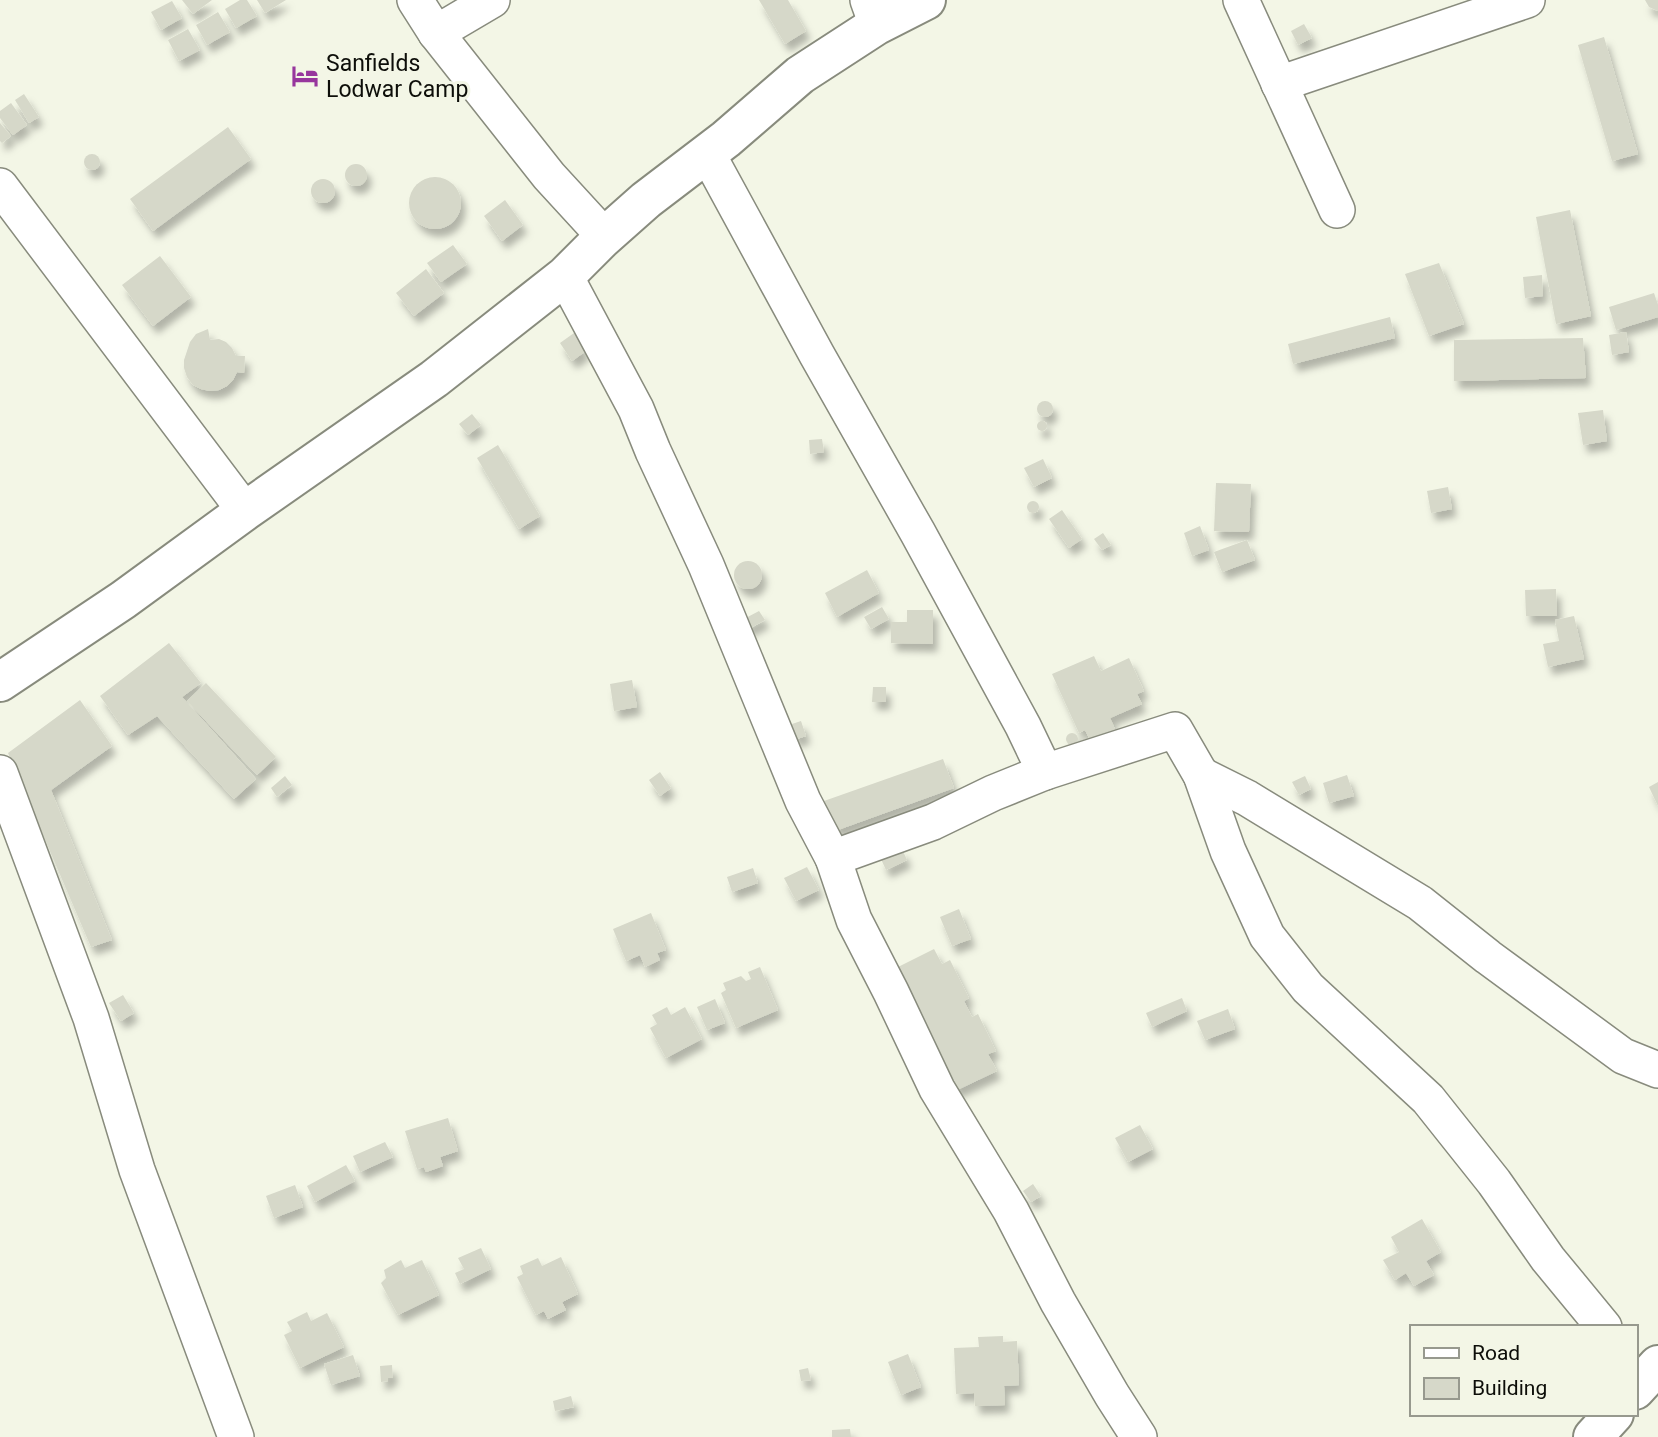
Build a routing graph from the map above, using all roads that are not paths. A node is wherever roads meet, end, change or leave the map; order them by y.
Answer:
1 (415, 0) edge
2 (492, 0) edge
3 (926, 0) edge
4 (1241, 0) edge
5 (1527, 0) edge
6 (873, 12) edge
7 (436, 33) junction
8 (1279, 84) junction
9 (707, 153) junction
10 (0, 186) edge
11 (1337, 210) dead end
12 (605, 237) junction
13 (565, 276) junction
14 (245, 511) junction
15 (0, 682) edge
16 (1045, 772) junction
17 (0, 773) edge
18 (1201, 775) junction
19 (833, 858) junction
20 (1658, 1070) edge
21 (1602, 1325) edge
22 (1612, 1416) edge
23 (236, 1437) edge
24 (1139, 1437) edge
25 (1592, 1437) edge

1 - 7 street
2 - 7 street
3 - 6 street
4 - 8 street
5 - 8 street
6 - 9 street
7 - 12 street
8 - 11 street
9 - 12 street
9 - 16 street
10 - 14 street
12 - 13 street
13 - 14 street
13 - 19 street
14 - 15 street
16 - 18 street
16 - 19 street
17 - 23 street
18 - 20 street
18 - 21 street
19 - 24 street
22 - 25 street

